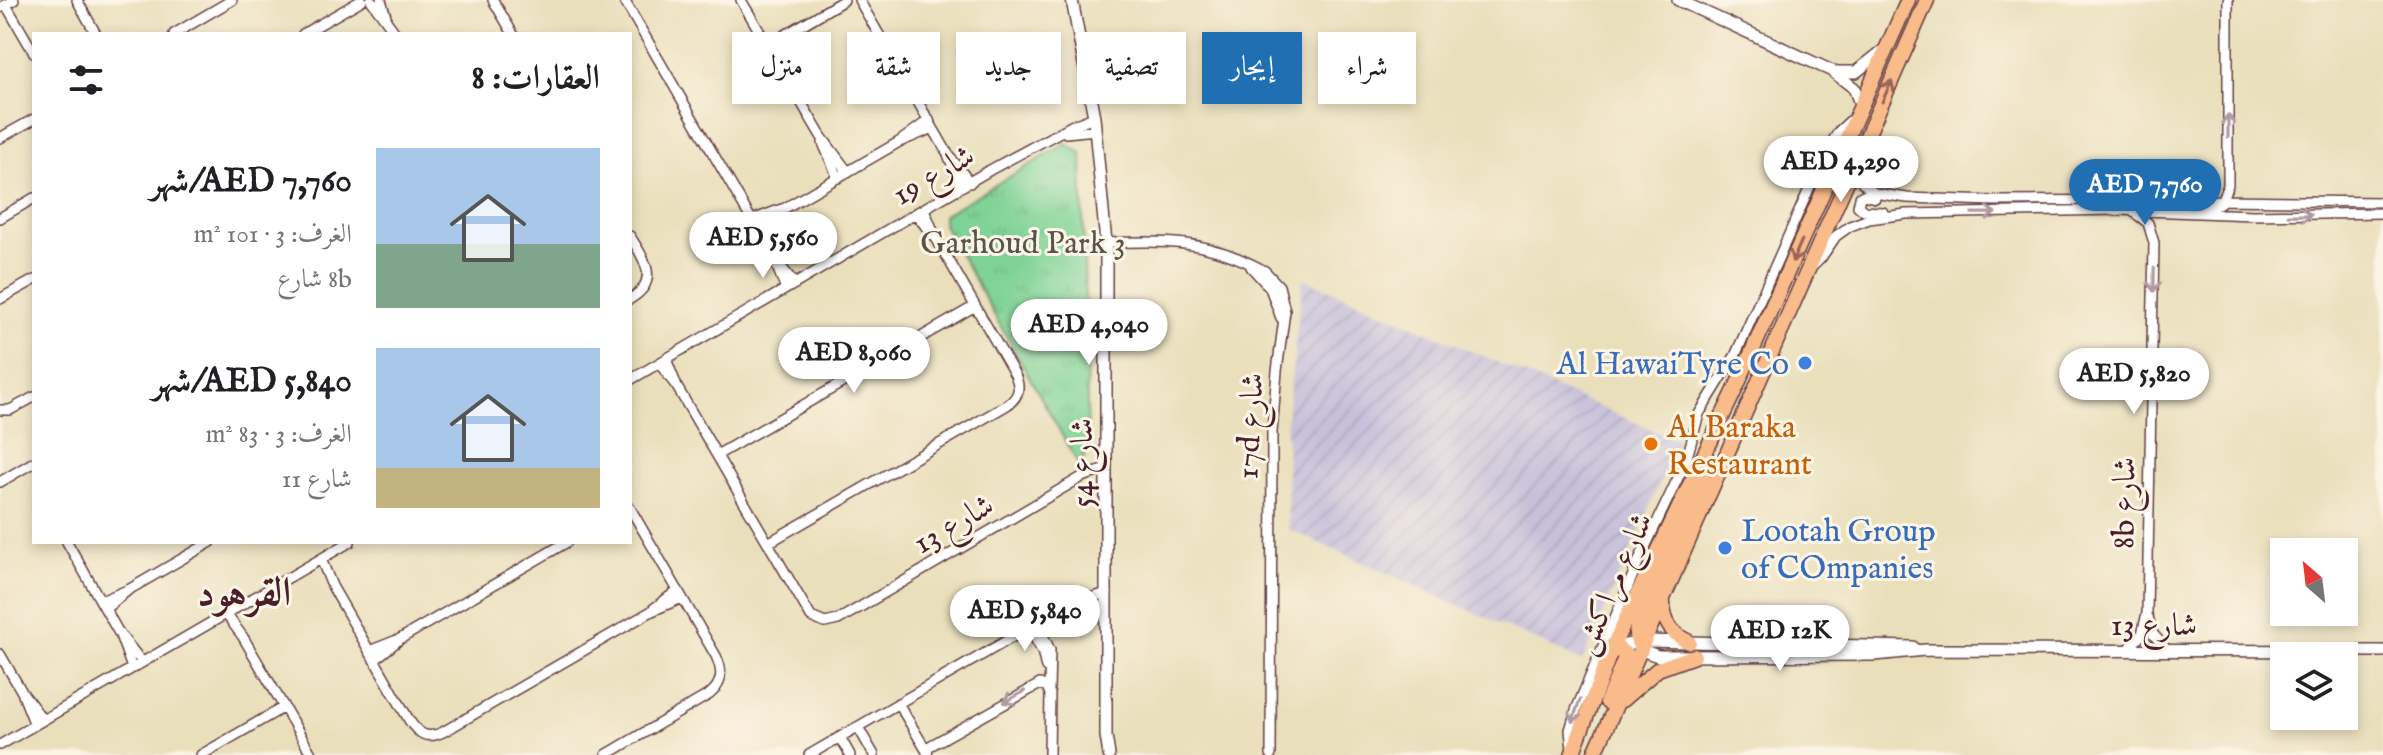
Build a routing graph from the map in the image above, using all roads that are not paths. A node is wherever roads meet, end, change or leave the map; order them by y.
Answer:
1 (77, 0) edge
2 (232, 0) edge
3 (362, 0) edge
4 (371, 0) edge
5 (381, 0) edge
6 (493, 0) edge
7 (624, 0) edge
8 (741, 0) edge
9 (844, 0) edge
10 (859, 0) edge
11 (1072, 0) edge
12 (1678, 0) edge
13 (1908, 0) edge
14 (1927, 0) edge
15 (2228, 0) edge
16 (7, 4) edge
17 (387, 19) junction
18 (95, 32) edge
19 (177, 32) edge
20 (306, 32) edge
21 (395, 32) edge
22 (512, 32) edge
23 (760, 32) edge
24 (790, 32) edge
25 (32, 49) edge
26 (1886, 49) junction
27 (1832, 71) junction
28 (802, 104) edge
29 (1860, 110) junction
30 (1094, 117) junction
31 (32, 120) edge
32 (931, 124) junction
33 (1095, 130) junction
34 (1055, 135) junction
35 (821, 136) junction
36 (0, 138) edge
37 (1854, 163) junction
38 (848, 172) junction
39 (2229, 173) junction
40 (838, 178) junction
41 (965, 185) junction
42 (1907, 198) junction
43 (32, 199) edge
44 (2223, 200) junction
45 (2243, 200) junction
46 (2383, 200) edge
47 (920, 211) junction
48 (2132, 211) junction
49 (2383, 213) edge
50 (1906, 214) junction
51 (2196, 214) junction
52 (0, 218) edge
53 (754, 225) junction
54 (632, 240) edge
55 (1106, 243) junction
56 (1808, 270) junction
57 (32, 281) edge
58 (790, 286) junction
59 (632, 298) edge
60 (0, 299) edge
61 (975, 306) junction
62 (662, 361) junction
63 (632, 379) edge
64 (32, 398) edge
65 (0, 410) edge
66 (1705, 450) junction
67 (717, 455) junction
68 (32, 463) edge
69 (1107, 475) junction
70 (0, 482) edge
71 (632, 512) edge
72 (768, 543) junction
73 (68, 544) edge
74 (208, 544) edge
75 (347, 544) edge
76 (564, 544) edge
77 (317, 561) junction
78 (1107, 589) junction
79 (680, 594) junction
80 (1663, 600) junction
81 (103, 605) junction
82 (229, 612) junction
83 (2147, 613) junction
84 (1033, 625) junction
85 (120, 635) junction
86 (1641, 644) junction
87 (1692, 649) junction
88 (1611, 650) junction
89 (2128, 650) junction
90 (2167, 650) junction
91 (2383, 651) edge
92 (372, 656) junction
93 (2, 661) edge
94 (142, 662) junction
95 (132, 668) junction
96 (1040, 684) junction
97 (1049, 691) junction
98 (898, 703) junction
99 (1615, 706) junction
100 (284, 707) junction
101 (39, 722) junction
102 (858, 727) junction
103 (840, 737) junction
104 (0, 745) edge
105 (926, 752) edge
106 (1572, 754) edge
107 (201, 755) edge
108 (312, 755) edge
109 (606, 755) edge
110 (809, 755) edge
111 (850, 755) edge
112 (874, 755) edge
113 (1049, 755) edge
114 (1106, 755) edge
115 (1271, 755) edge
116 (1592, 755) edge

1 - 18 street
2 - 19 street
3 - 20 street
4 - 17 street
5 - 17 street
6 - 22 street
7 - 53 street
8 - 23 street
9 - 24 street
10 - 32 street
11 - 30 street, شارع 54
12 - 27 street
13 - 26 main road, شارع مراكش
37 -> 14 main road, شارع مراكش
39 -> 15 street
16 - 25 street
17 - 21 street
26 - 27 street
26 - 29 main road, شارع مراكش
27 - 29 street
28 - 35 street
29 -> 66 main road, شارع مراكش
29 -> 106 street
30 - 33 street, شارع 54
30 - 34 street, شارع 19
31 - 36 street
32 - 38 street
32 - 41 street
33 - 34 street, شارع 19
33 - 55 street, شارع 54
34 - 41 street, شارع 19
35 - 38 street
35 - 40 street
37 - 42 street
37 - 56 main road, شارع مراكش
38 - 40 street
39 - 44 street
39 - 45 street
40 - 53 street
41 - 47 street, شارع 19
42 - 44 street
42 - 50 street
43 - 52 street
44 - 45 street
44 - 51 street
45 - 46 street
47 - 58 street, شارع 19
47 - 61 street
50 -> 48 street
48 - 51 street
48 -> 83 street, 8b شارع
51 -> 49 street
50 - 56 street
53 - 58 street
54 - 59 street
55 - 69 street, شارع 54
55 - 115 street, 17d شارع
56 - 80 main road, شارع مراكش
57 - 60 street
58 - 62 street, شارع 19
61 - 67 street
61 - 72 street
62 - 63 street, شارع 19
62 - 67 street
64 - 65 street
66 - 86 main road
66 - 88 main road, شارع مراكش
67 - 72 street
68 - 70 street
69 - 72 street, شارع 13
69 - 78 street, شارع 54
71 - 79 street
73 - 81 street
74 - 81 street
75 - 77 street
76 - 92 street
77 - 82 street
77 - 92 street
78 - 84 street
78 - 114 street, شارع 54
79 - 92 street
79 - 109 street
80 - 86 main road, شارع مراكش
80 - 87 main road
81 - 85 street
82 - 94 street
82 - 100 street
83 - 89 street, 8b شارع
83 - 90 street, 8b شارع
84 - 96 street
84 - 97 street
84 - 98 street
85 - 94 street
85 - 95 street
86 - 87 street, شارع 13
86 - 88 street, شارع 13
86 - 99 main road, شارع مراكش
87 - 89 street, شارع 13
87 - 99 main road
88 - 106 main road, شارع مراكش
88 - 116 main road
89 - 90 street, شارع 13
90 - 91 street, شارع 13
93 - 101 street
94 - 95 street
95 - 101 street
96 - 97 street
96 -> 105 street
97 - 113 street
98 - 102 street
98 - 105 street
99 - 116 main road, شارع مراكش
100 - 107 street
100 - 108 street
101 - 104 street
102 - 103 street
102 - 112 street
103 - 110 street
103 - 111 street

